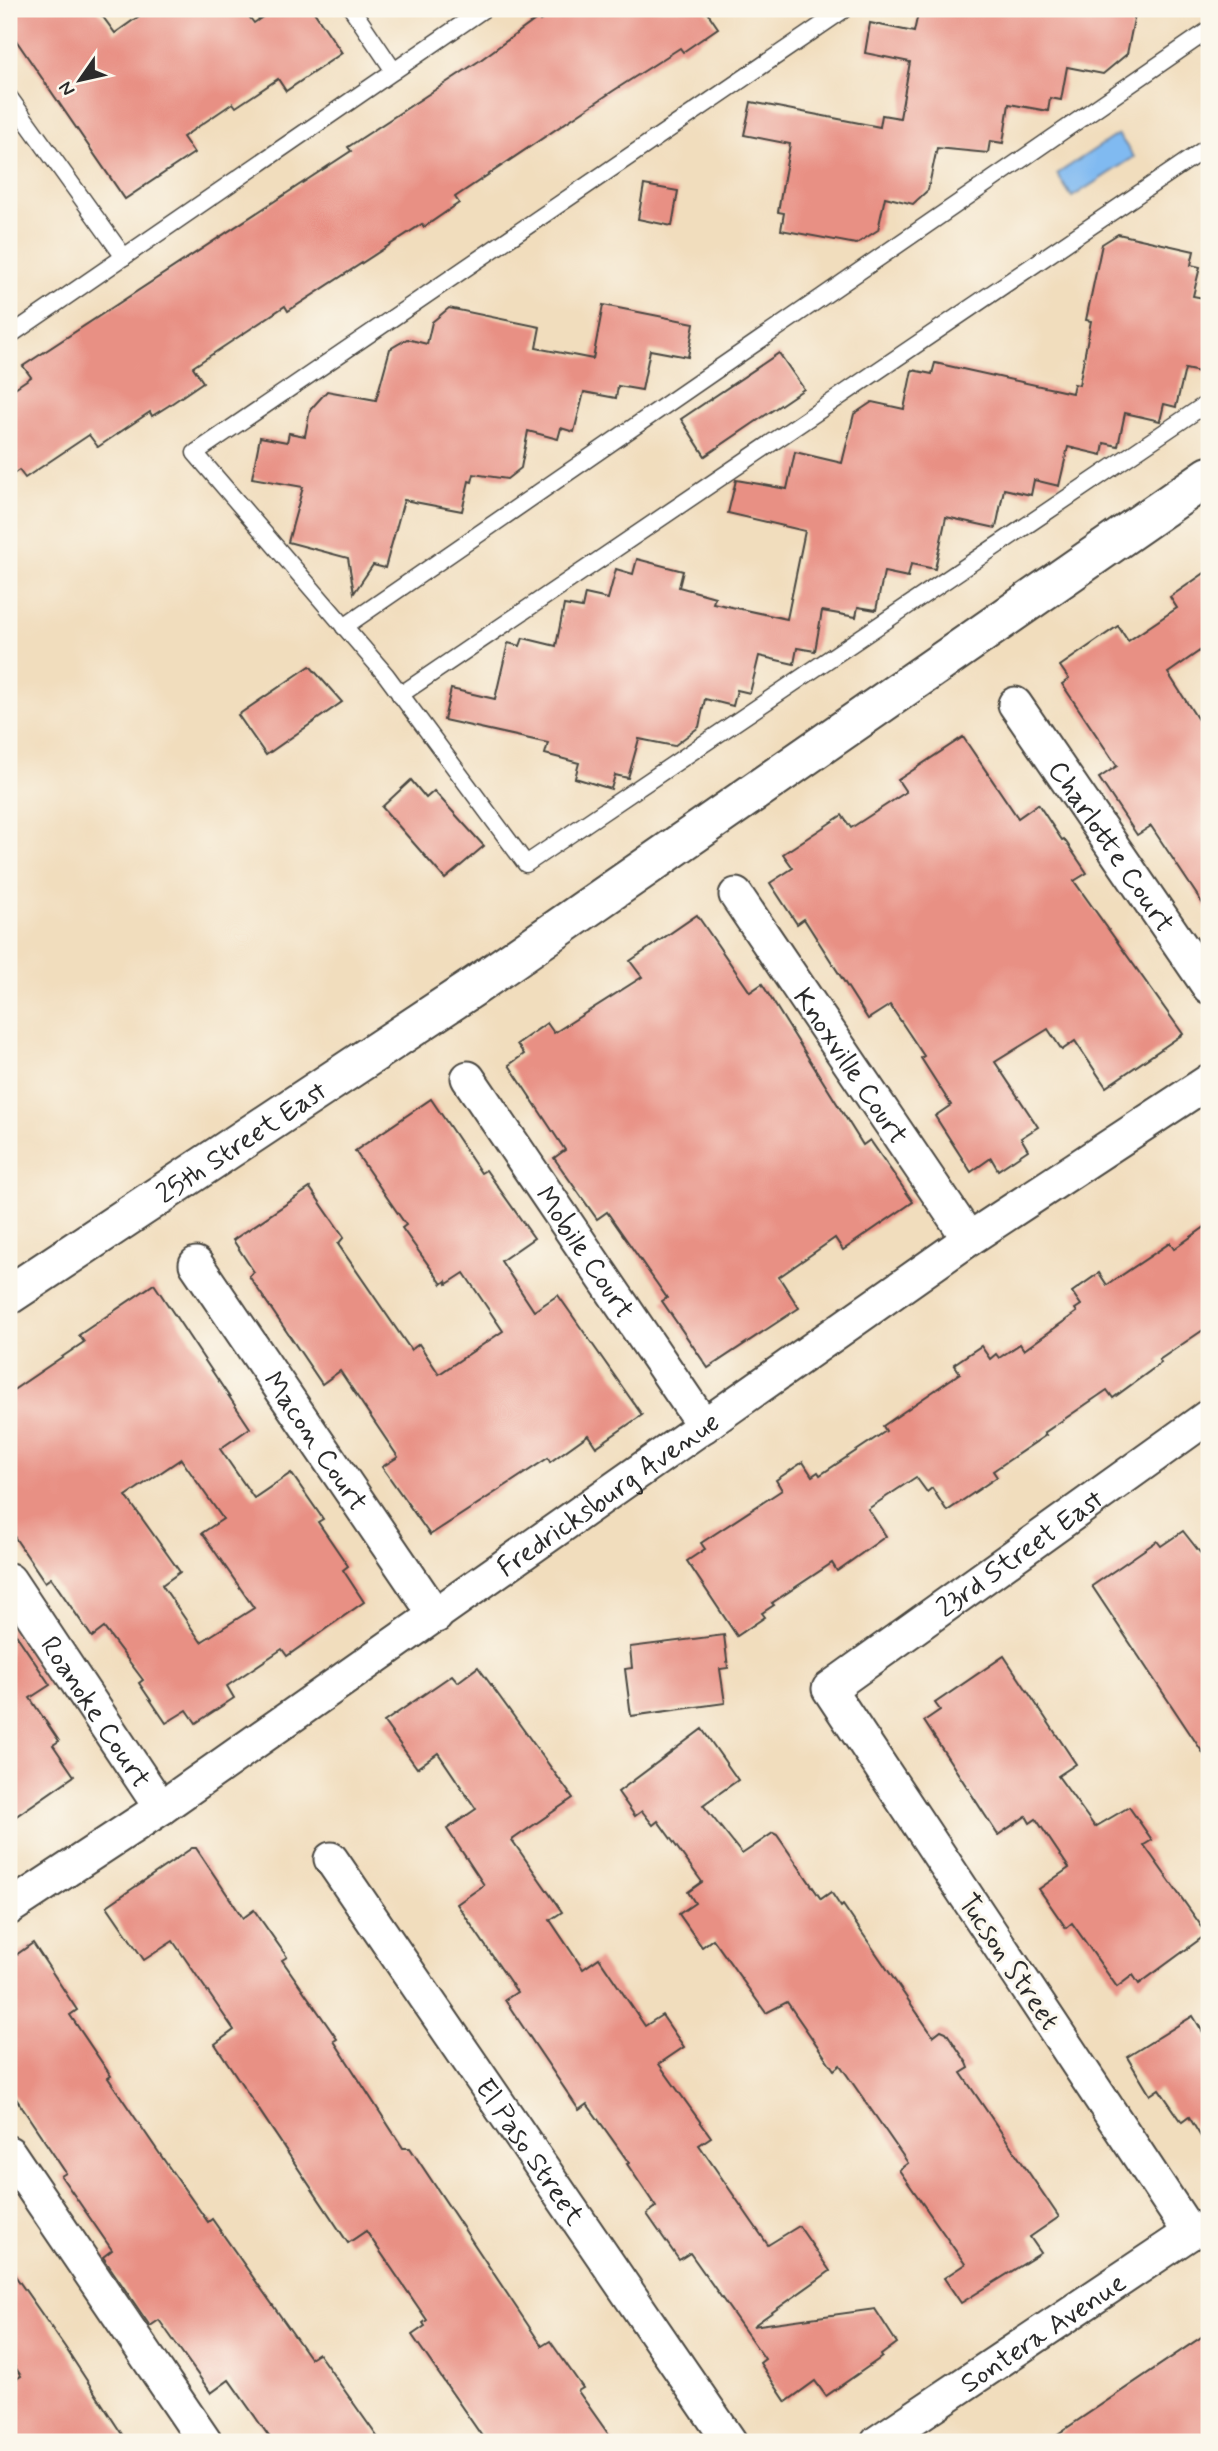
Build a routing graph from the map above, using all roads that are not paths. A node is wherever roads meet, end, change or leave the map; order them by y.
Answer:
1 (352, 9) edge
2 (484, 9) edge
3 (845, 9) edge
4 (1209, 30) edge
5 (394, 71) junction
6 (9, 97) edge
7 (1209, 146) edge
8 (124, 257) junction
9 (9, 336) edge
10 (1209, 402) edge
11 (1209, 476) edge
12 (344, 627) junction
13 (401, 695) junction
14 (1015, 704) dead end
15 (736, 895) dead end
16 (1209, 987) edge
17 (468, 1078) dead end
18 (1209, 1082) edge
19 (969, 1239) junction
20 (196, 1264) dead end
21 (9, 1295) edge
22 (1209, 1416) edge
23 (704, 1426) junction
24 (9, 1580) edge
25 (436, 1616) junction
26 (829, 1689) joint
27 (161, 1808) junction
28 (331, 1859) dead end
29 (9, 1909) edge
30 (9, 2153) edge
31 (1200, 2230) edge
32 (205, 2442) edge
33 (730, 2442) edge
34 (878, 2442) edge

1 - 5 lane
2 - 5 lane
3 - 12 lane
4 - 12 lane
5 - 8 lane
6 - 8 lane
7 - 13 lane
8 - 9 lane
10 - 13 lane
11 - 21 street, 25th Street East
12 - 13 lane
14 - 16 street, Charlotte Court
15 - 19 street, Knoxville Court
17 - 23 street, Mobile Court
18 - 19 street, Fredricksburg Avenue
19 - 23 street, Fredricksburg Avenue
20 - 25 street, Macon Court
22 - 26 street, 23rd Street East
23 - 25 street, Fredricksburg Avenue
24 - 27 street, Roanoke Court
25 - 27 street, Fredricksburg Avenue
26 - 31 street, Tucson Street
27 - 29 street, Fredricksburg Avenue
28 - 33 street, El Paso Street
30 - 32 street
31 - 34 street, Sontera Avenue

